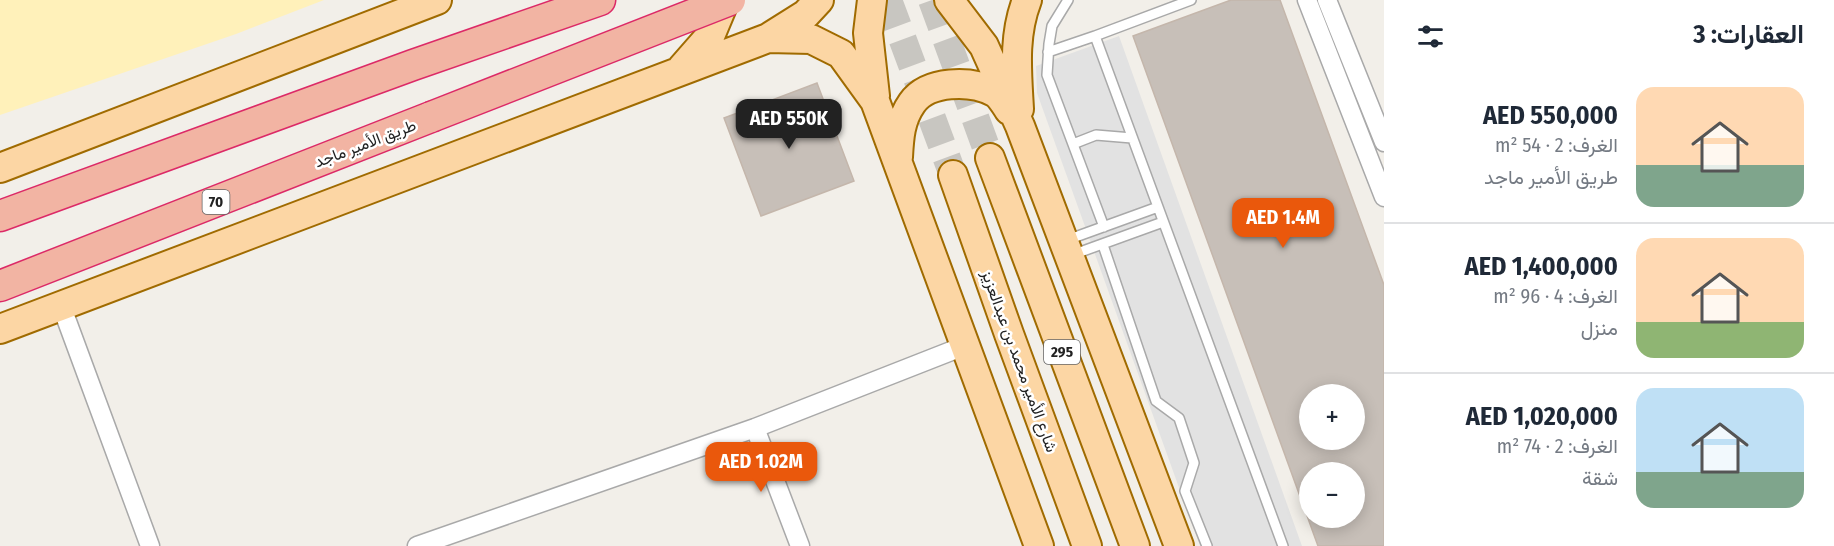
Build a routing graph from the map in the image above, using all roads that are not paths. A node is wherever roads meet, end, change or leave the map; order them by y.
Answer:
1 (437, 0) edge
2 (600, 0) edge
3 (725, 0) edge
4 (730, 0) edge
5 (819, 0) edge
6 (872, 0) edge
7 (949, 0) edge
8 (1027, 0) edge
9 (1068, 0) edge
10 (1191, 0) edge
11 (1307, 0) edge
12 (1327, 0) edge
13 (1095, 36) junction
14 (768, 38) junction
15 (1048, 52) junction
16 (678, 71) junction
17 (875, 101) junction
18 (1020, 126) junction
19 (1132, 138) junction
20 (1384, 142) edge
21 (1073, 144) junction
22 (990, 158) tunnel mouth
23 (898, 160) junction
24 (0, 168) edge
25 (953, 175) tunnel mouth
26 (1384, 197) edge
27 (1158, 207) junction
28 (0, 216) edge
29 (1163, 222) junction
30 (1104, 227) junction
31 (1104, 248) dead end
32 (1067, 249) junction
33 (0, 286) edge
34 (61, 305) junction
35 (0, 322) edge
36 (0, 329) edge
37 (964, 346) junction
38 (755, 428) junction
39 (422, 545) edge
40 (150, 546) edge
41 (800, 546) edge
42 (1039, 546) edge
43 (1087, 546) edge
44 (1135, 546) edge
45 (1179, 546) edge
46 (1207, 546) edge
47 (1283, 546) edge

1 - 24 main road
2 - 28 highway
3 - 16 main road
4 - 33 highway, طريق الأمير ماجد / 70, bridge
5 - 14 main road
6 - 17 main road
7 - 18 main road
8 - 18 main road
9 - 15 lane
10 - 13 lane
11 - 26 street
12 - 20 street
13 - 15 lane
13 - 19 lane
14 - 16 main road
14 - 17 main road
15 - 21 lane
16 - 34 main road
17 - 23 main road
18 - 23 main road
18 - 32 main road
19 - 21 lane
19 - 27 lane
21 - 30 lane
22 - 44 main road, 295
23 - 37 main road
25 - 43 main road, شارع الأمير محمد بن عبدالعزيز / 295
27 - 29 lane
27 - 30 lane
29 - 32 lane
29 - 47 lane
30 - 32 lane
31 - 46 lane
32 - 45 main road
34 - 35 main road
34 - 36 main road
34 - 40 street
37 - 38 street
37 - 42 main road
38 - 39 street
38 - 41 street

